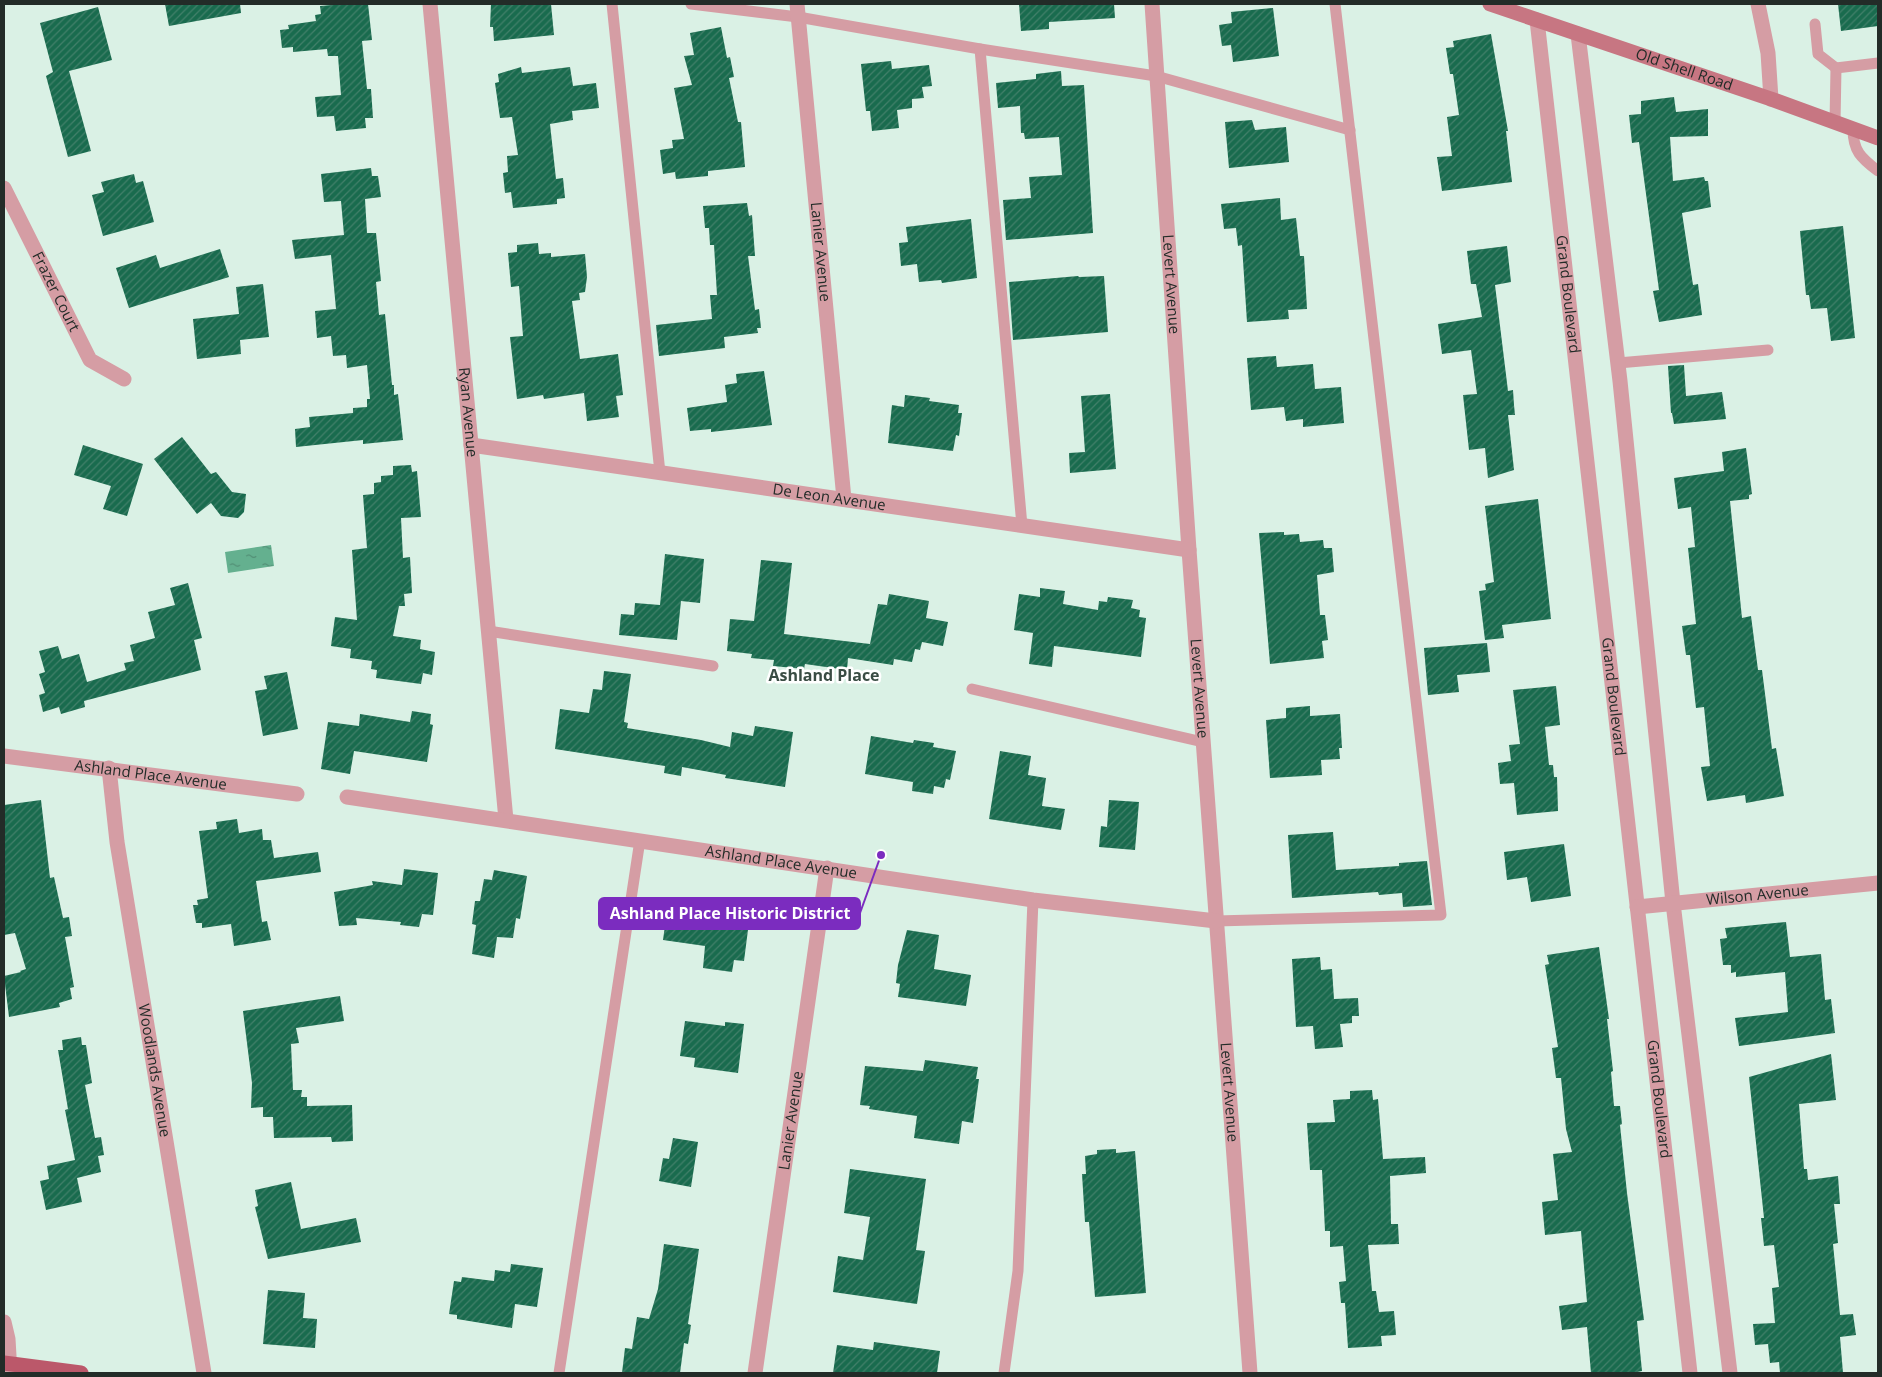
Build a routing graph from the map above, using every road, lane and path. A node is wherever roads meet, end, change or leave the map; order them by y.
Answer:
1 (430, 4) edge
2 (612, 4) edge
3 (691, 4) edge
4 (1152, 4) edge
5 (1336, 4) edge
6 (1490, 4) edge
7 (1758, 4) edge
8 (798, 10) edge
9 (1537, 20) junction
10 (1815, 24) dead end
11 (1578, 34) junction
12 (980, 49) junction
13 (1878, 63) edge
14 (1836, 68) junction
15 (1156, 76) junction
16 (1771, 99) junction
17 (1835, 123) junction
18 (1853, 129) junction
19 (1350, 130) junction
20 (1878, 138) edge
21 (1878, 171) edge
22 (4, 188) edge
23 (1768, 350) dead end
24 (1618, 363) junction
25 (124, 379) dead end
26 (471, 445) junction
27 (660, 473) junction
28 (844, 499) junction
29 (1022, 526) junction
30 (1189, 550) junction
31 (488, 630) junction
32 (713, 666) dead end
33 (972, 689) dead end
34 (1203, 742) junction
35 (4, 756) edge
36 (109, 768) junction
37 (296, 794) dead end
38 (347, 797) dead end
39 (506, 820) junction
40 (640, 840) junction
41 (827, 868) junction
42 (1878, 883) edge
43 (1033, 900) junction
44 (1672, 904) junction
45 (1637, 907) junction
46 (1216, 921) junction
47 (4, 1322) edge
48 (8, 1367) edge
49 (81, 1373) edge
50 (204, 1373) edge
51 (559, 1373) edge
52 (755, 1373) edge
53 (1004, 1373) edge
54 (1250, 1373) edge
55 (1690, 1373) edge
56 (1730, 1373) edge

1 - 26 street, Ryan Avenue
2 - 27 lane
3 - 8 lane
4 - 15 street, Levert Avenue
5 - 19 lane
6 - 9 street, Old Shell Road
7 - 16 street
8 - 12 lane
8 - 28 street, Lanier Avenue
9 - 11 street, Old Shell Road
9 - 45 street, Grand Boulevard
10 - 14 lane
11 - 16 street, Old Shell Road
11 - 24 street
12 - 15 lane
12 - 29 lane
13 - 14 lane
14 - 17 lane
15 - 19 lane
15 - 30 street, Levert Avenue
16 - 17 street, Old Shell Road
17 - 18 street, Old Shell Road
18 - 20 street, Old Shell Road
18 - 21 lane
19 - 46 lane
22 - 25 street, Frazer Court
23 - 24 lane
24 - 44 street
26 - 27 street, De Leon Avenue
26 - 31 street, Ryan Avenue
27 - 28 street, De Leon Avenue
28 - 29 street, De Leon Avenue
29 - 30 street, De Leon Avenue
30 - 34 street, Levert Avenue
31 - 32 lane
31 - 39 street, Ryan Avenue
33 - 34 lane
34 - 46 street, Levert Avenue
35 - 36 street, Ashland Place Avenue
36 - 37 street, Ashland Place Avenue
36 - 50 street, Woodlands Avenue
38 - 39 street, Ashland Place Avenue
39 - 40 street, Ashland Place Avenue
40 - 41 street, Ashland Place Avenue
40 - 51 lane
41 - 43 street, Ashland Place Avenue
41 - 52 street, Lanier Avenue
42 - 44 street, Wilson Avenue
43 - 46 street, Ashland Place Avenue
43 - 53 lane
44 - 45 street, Wilson Avenue
44 - 56 street
45 - 55 street, Grand Boulevard
46 - 54 street, Levert Avenue
47 - 48 street
48 - 49 main road

